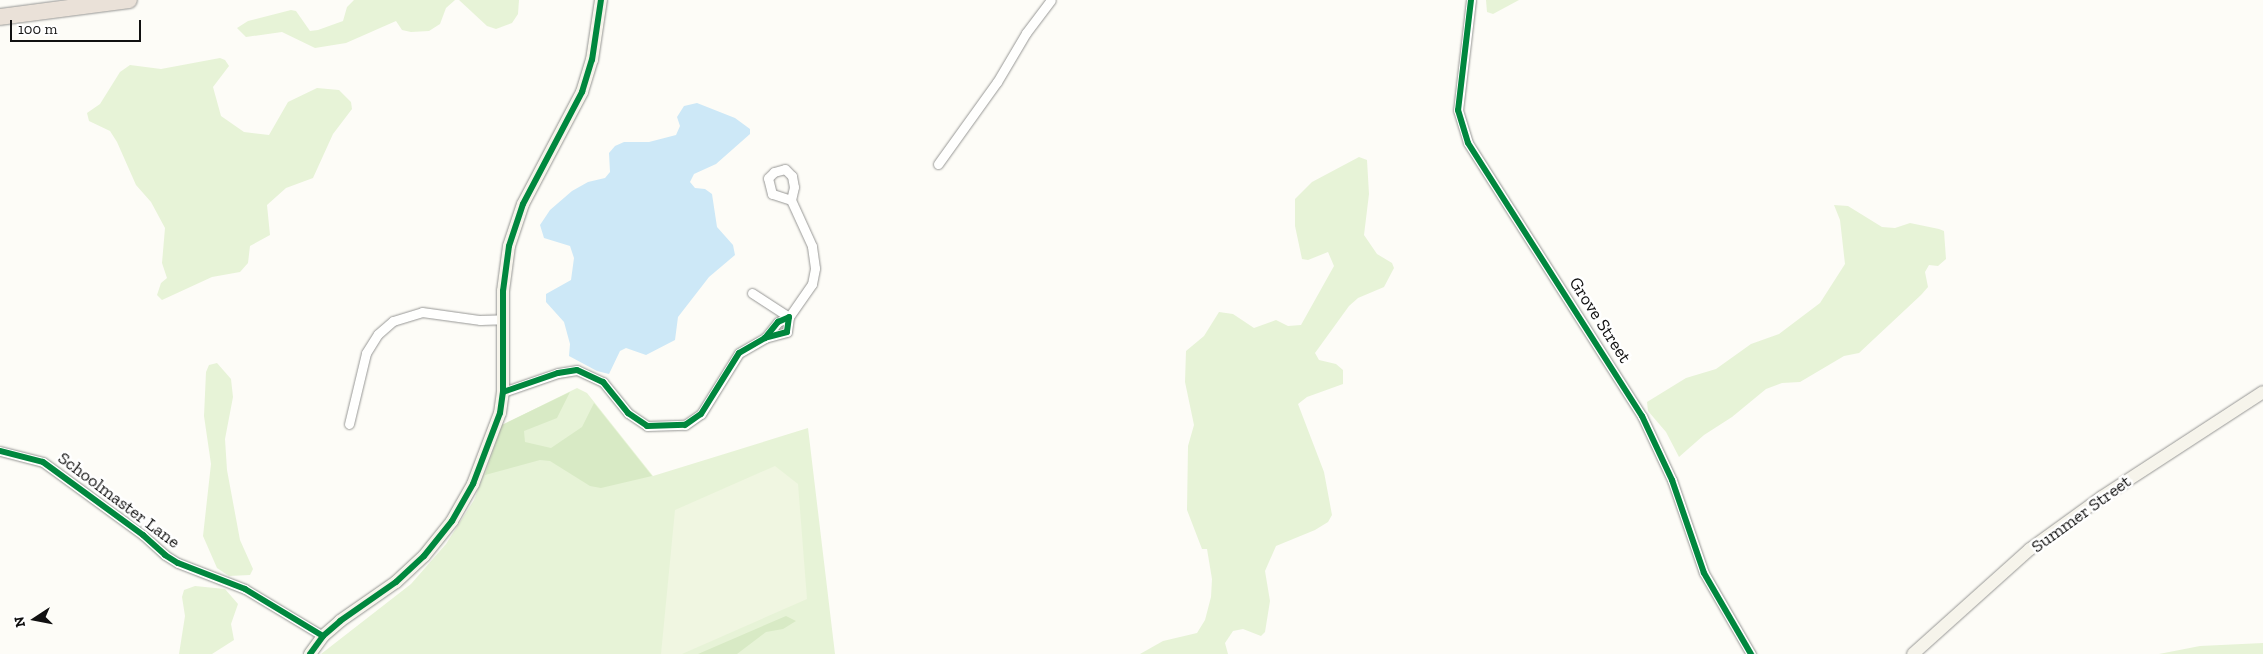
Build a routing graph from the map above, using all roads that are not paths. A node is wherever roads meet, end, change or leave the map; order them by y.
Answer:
1 (129, 0) edge
2 (601, 0) edge
3 (1051, 0) edge
4 (1471, 0) edge
5 (0, 17) edge
6 (938, 164) dead end
7 (791, 200) dead end
8 (752, 293) dead end
9 (789, 317) junction
10 (504, 319) junction
11 (503, 392) junction
12 (2263, 392) edge
13 (348, 424) dead end
14 (0, 451) edge
15 (323, 636) junction
16 (310, 654) edge
17 (1751, 654) edge
18 (1913, 654) edge

1 - 5 highway
2 - 10 street
3 - 6 street
4 - 17 street, Grove Street
7 - 9 street
8 - 9 street
9 - 11 street
10 - 11 street
10 - 13 street
11 - 15 street
12 - 18 street, Summer Street
14 - 15 street, Schoolmaster Lane
15 - 16 street

